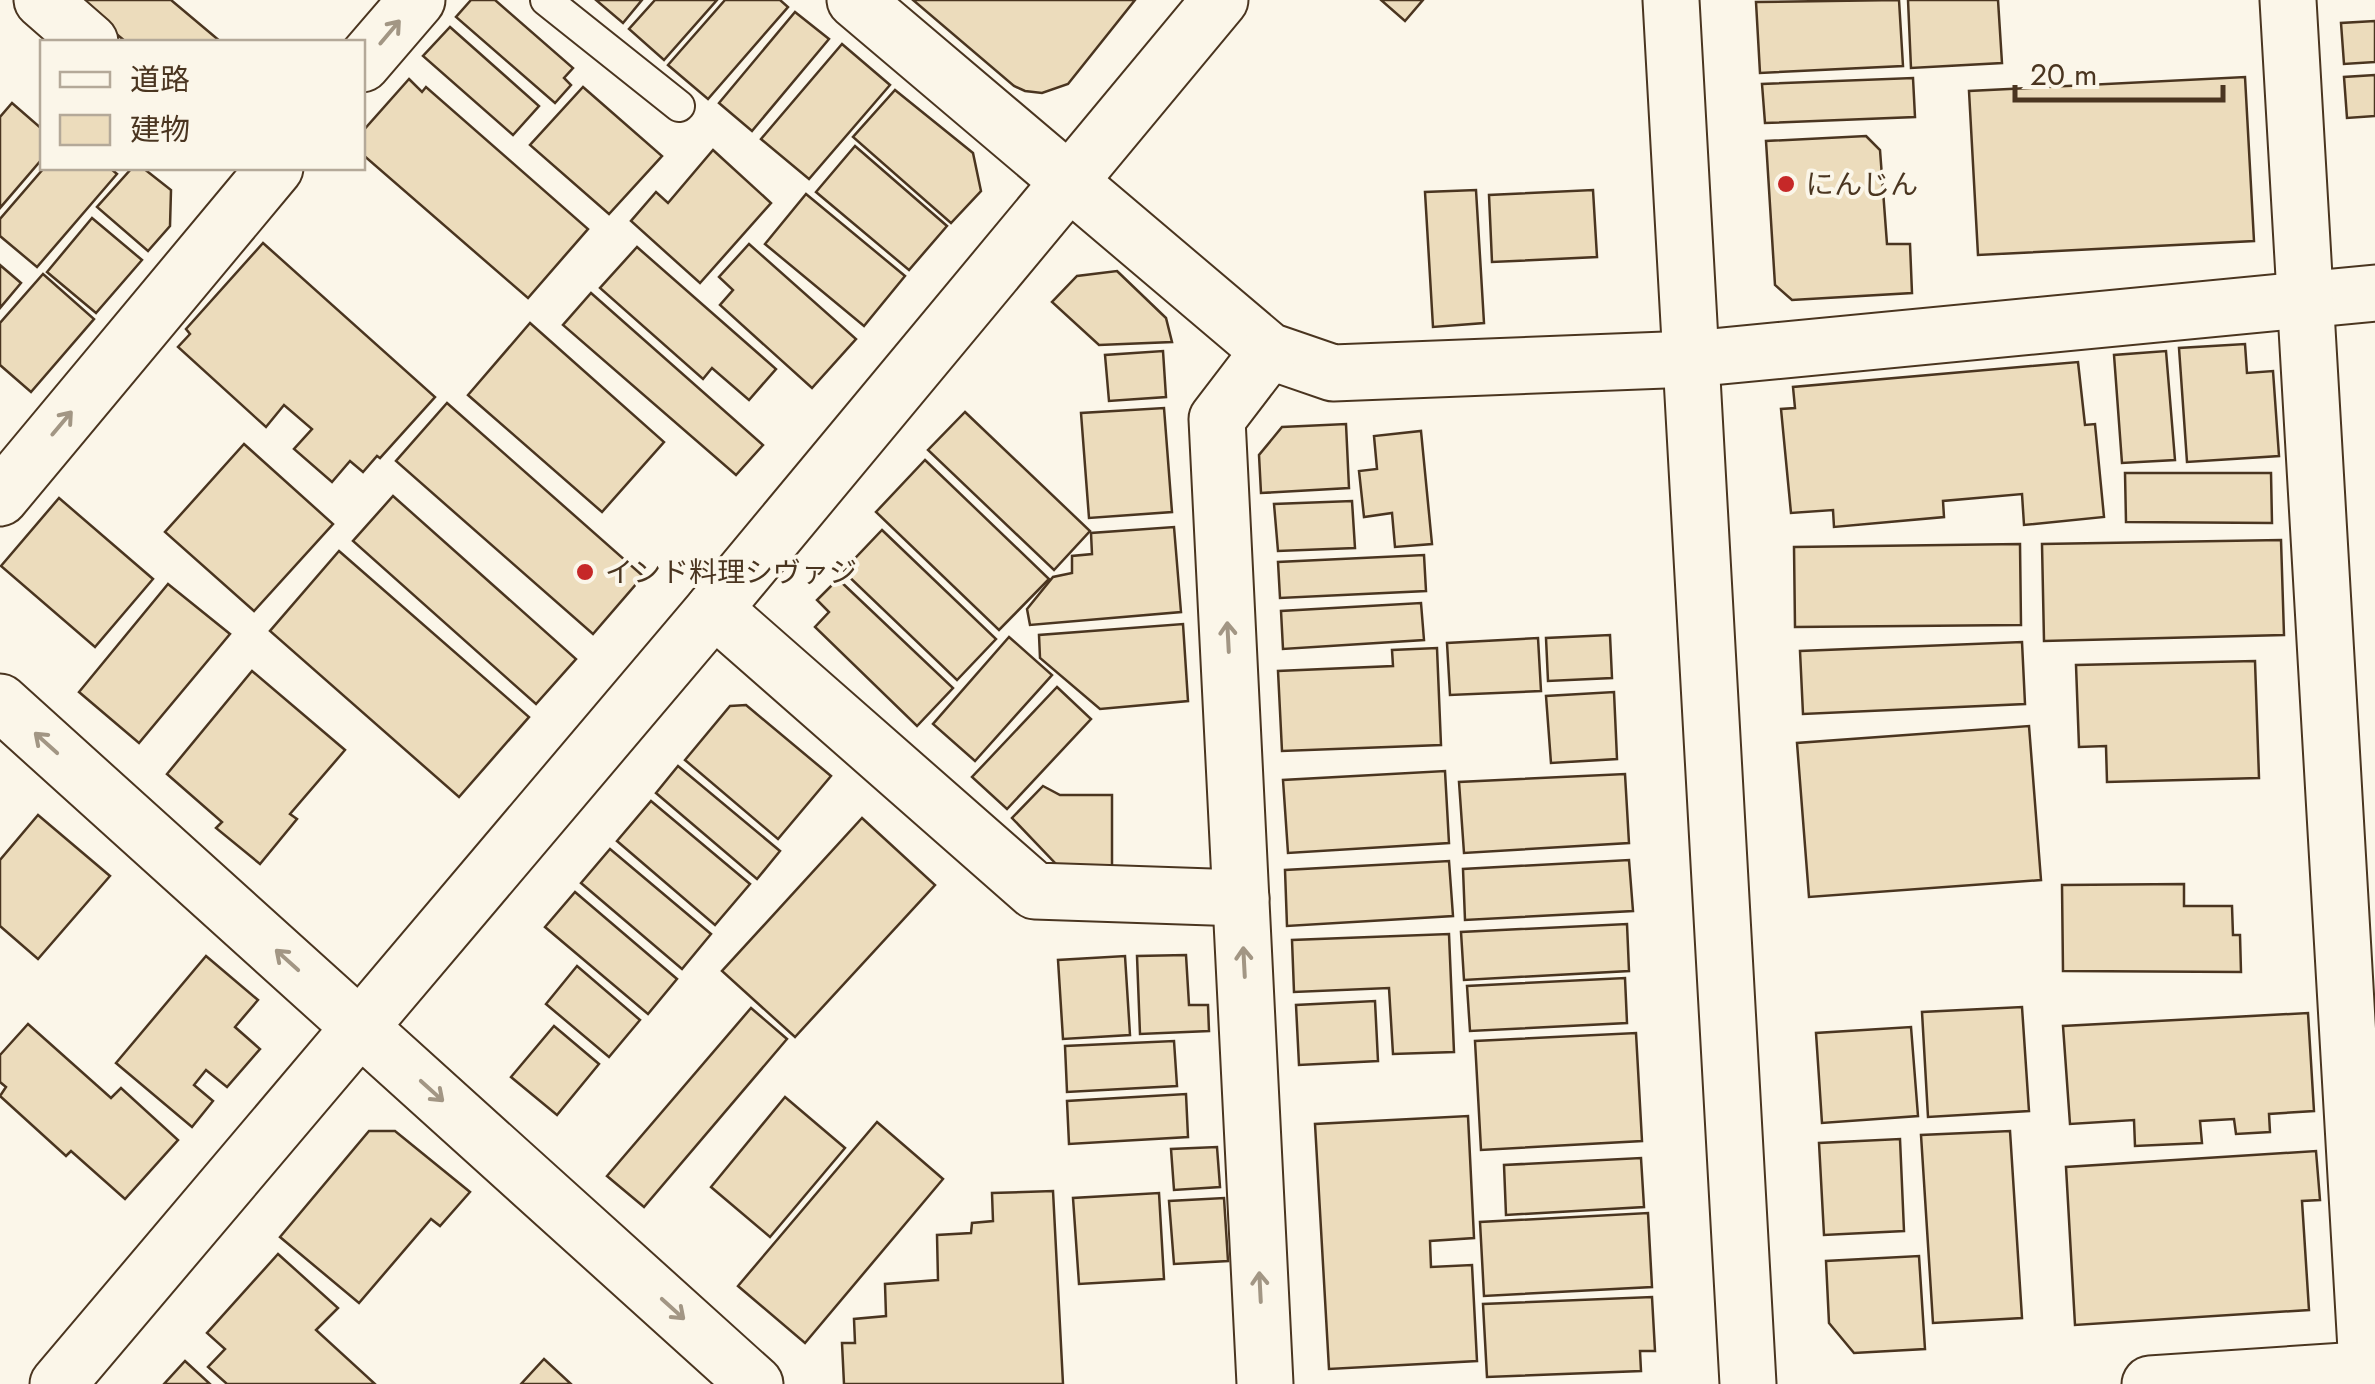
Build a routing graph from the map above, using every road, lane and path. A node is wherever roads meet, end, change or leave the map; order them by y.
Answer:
1 (42, 0) edge
2 (417, 0) edge
3 (546, 0) edge
4 (855, 0) edge
5 (1220, 0) edge
6 (1672, 0) edge
7 (2288, 0) edge
8 (88, 40) edge
9 (365, 61) edge
10 (679, 106) dead end
11 (255, 174) edge
12 (1070, 179) junction
13 (2375, 293) edge
14 (2304, 298) junction
15 (1270, 350) junction
16 (1691, 359) junction
17 (0, 498) edge
18 (714, 609) junction
19 (0, 702) edge
20 (1241, 898) junction
21 (360, 1026) junction
22 (2370, 1374) edge
23 (58, 1384) edge
24 (755, 1384) edge
25 (1265, 1384) edge
26 (1748, 1384) edge
27 (2150, 1384) edge

1 - 8 street
9 -> 2 street
3 - 10 lane
4 - 12 street
5 - 12 street
6 - 16 street
7 - 14 street
17 -> 11 street
12 - 15 street
12 - 18 street
13 - 14 street
14 - 16 street
14 - 22 street
15 - 16 street
20 -> 15 street
16 - 26 street
18 - 20 street
18 - 21 street
21 -> 19 street
25 -> 20 street
21 - 23 street
21 -> 24 street
22 - 27 street

